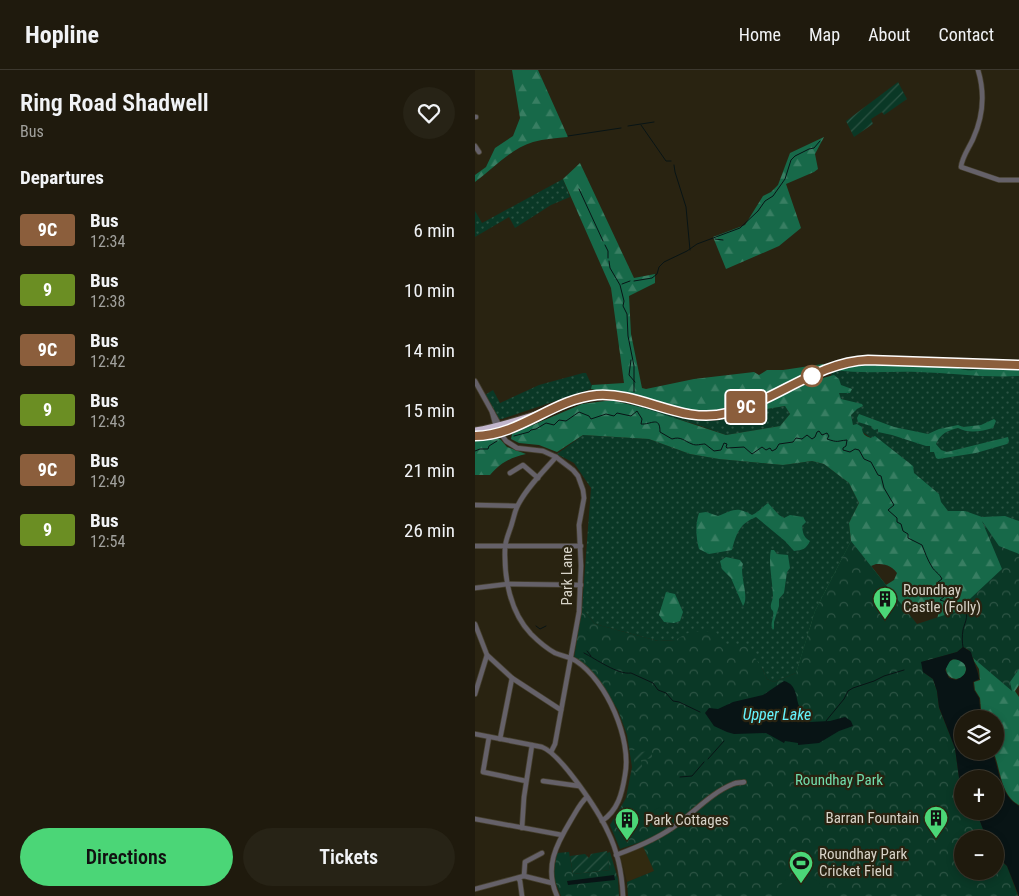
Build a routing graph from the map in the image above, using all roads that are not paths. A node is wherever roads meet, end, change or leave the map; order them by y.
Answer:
1 (977, 70) edge
2 (475, 146) edge
3 (479, 153) edge
4 (1019, 180) edge
5 (1019, 365) edge
6 (475, 381) edge
7 (500, 429) junction
8 (475, 431) edge
9 (475, 436) edge
10 (556, 457) junction
11 (510, 473) dead end
12 (538, 478) junction
13 (475, 505) edge
14 (517, 506) junction
15 (475, 546) edge
16 (581, 546) junction
17 (505, 547) junction
18 (507, 584) junction
19 (581, 585) junction
20 (475, 588) edge
21 (475, 624) edge
22 (487, 655) junction
23 (571, 659) junction
24 (512, 678) junction
25 (475, 694) edge
26 (561, 710) junction
27 (475, 734) edge
28 (489, 737) junction
29 (500, 739) junction
30 (532, 745) junction
31 (551, 752) junction
32 (543, 780) dead end
33 (527, 781) junction
34 (744, 782) dead end
35 (579, 786) junction
36 (587, 797) junction
37 (475, 820) edge
38 (602, 821) junction
39 (522, 828) junction
40 (562, 835) junction
41 (542, 853) dead end
42 (616, 855) junction
43 (524, 876) junction
44 (518, 878) junction
45 (551, 883) junction
46 (475, 889) edge
47 (522, 896) edge
48 (557, 896) edge
49 (623, 896) edge

1 - 4 street
2 - 3 street
5 - 7 highway
6 - 7 street, Park Lane
7 - 8 highway
7 - 9 highway
7 - 10 street, Park Lane
10 - 12 street
10 - 16 street, Park Lane
11 - 12 street
12 - 14 street
13 - 14 street
14 - 17 street
15 - 17 street
16 - 17 street
16 - 19 street, Park Lane
17 - 18 street
18 - 19 street
18 - 20 street
18 - 23 street
19 - 23 street, Park Lane
21 - 22 street
22 - 24 street
22 - 25 street
23 - 26 street, Park Lane
23 - 38 street
24 - 26 street
24 - 29 street
26 - 31 street, Park Lane
27 - 28 street
28 - 29 street
28 - 33 street
29 - 30 street
30 - 31 street
30 - 33 street
31 - 35 street
32 - 35 street
33 - 39 street
34 - 42 street
35 - 36 street
36 - 38 street
36 - 40 street
37 - 39 street
38 - 42 street
39 - 40 street
40 - 45 street
41 - 43 street
42 - 49 street
43 - 44 street
43 - 45 street
44 - 46 street
44 - 47 street
45 - 48 street

